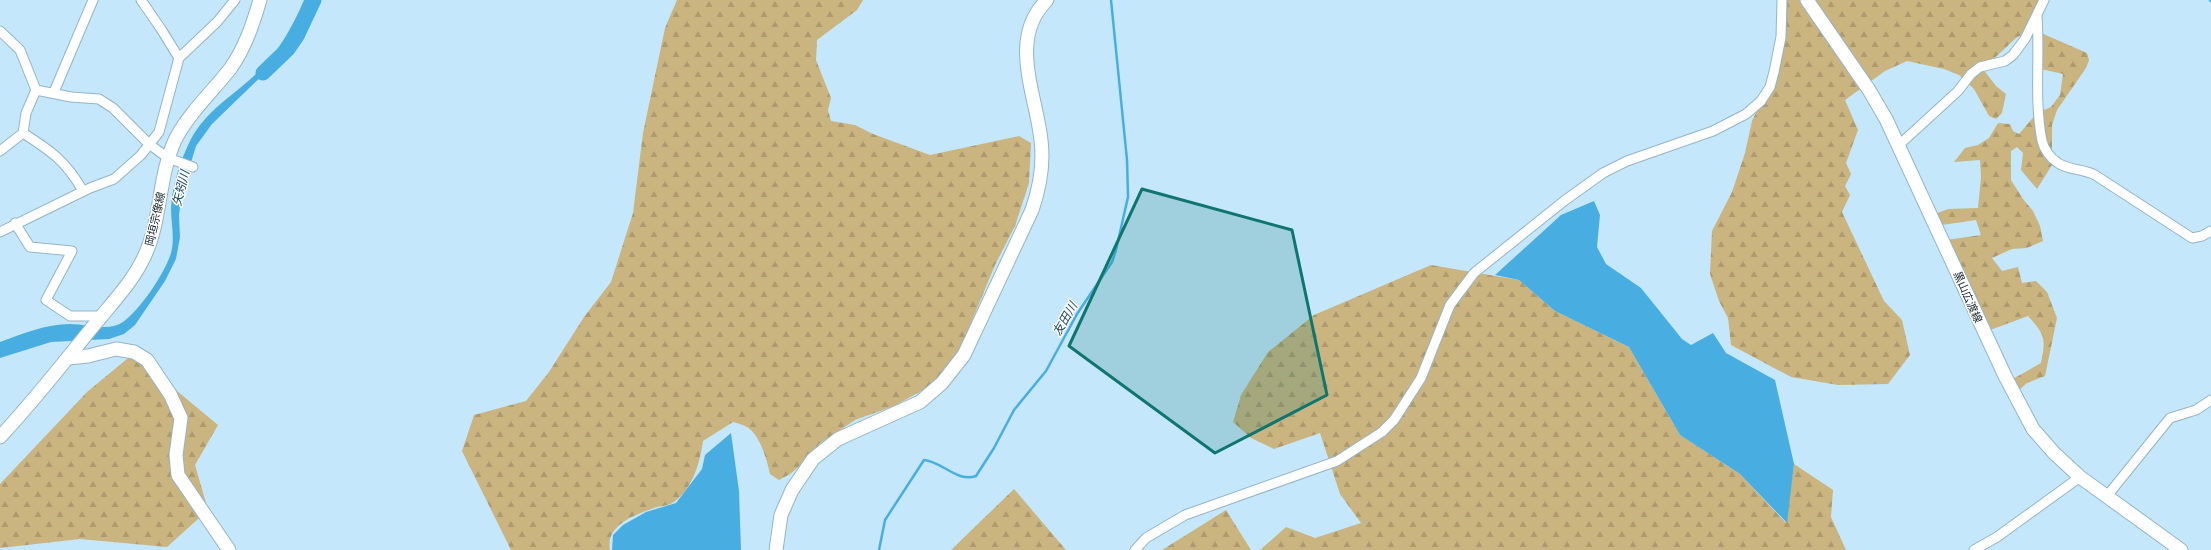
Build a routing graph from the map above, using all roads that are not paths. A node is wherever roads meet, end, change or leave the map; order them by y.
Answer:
1 (93, 0) edge
2 (140, 0) edge
3 (235, 0) edge
4 (260, 0) edge
5 (1047, 0) edge
6 (1782, 0) edge
7 (1807, 0) edge
8 (2044, 0) edge
9 (2037, 16) junction
10 (0, 31) edge
11 (179, 58) junction
12 (36, 90) junction
13 (54, 92) junction
14 (23, 133) junction
15 (149, 144) junction
16 (1899, 145) junction
17 (0, 151) edge
18 (168, 158) junction
19 (193, 167) dead end
20 (83, 191) junction
21 (15, 223) junction
22 (2211, 231) edge
23 (0, 232) edge
24 (100, 318) junction
25 (68, 358) junction
26 (2211, 400) edge
27 (0, 437) edge
28 (2080, 477) junction
29 (2107, 496) junction
30 (229, 550) edge
31 (776, 550) edge
32 (1135, 550) edge
33 (1974, 550) edge
34 (2181, 550) edge

1 - 13 street
2 - 11 street
3 - 11 street
4 - 18 main road, 岡垣宗像線
5 - 31 main road
6 - 32 street
7 - 16 main road, 黒山広渡線
8 - 9 street
9 - 16 street
9 - 22 street
10 - 12 street
11 - 15 street
12 - 13 street
12 - 14 street
13 - 15 street
14 - 17 street
14 - 20 street
15 - 18 street
15 - 20 street
16 - 28 main road, 黒山広渡線
18 - 19 street
18 - 24 main road, 岡垣宗像線
20 - 21 street
21 - 23 street
21 - 24 street
24 - 25 main road, 岡垣宗像線
25 - 27 main road, 岡垣宗像線
25 - 30 main road
26 - 29 street
28 - 29 main road, 黒山広渡線
28 - 33 street
29 - 34 main road, 黒山広渡線

